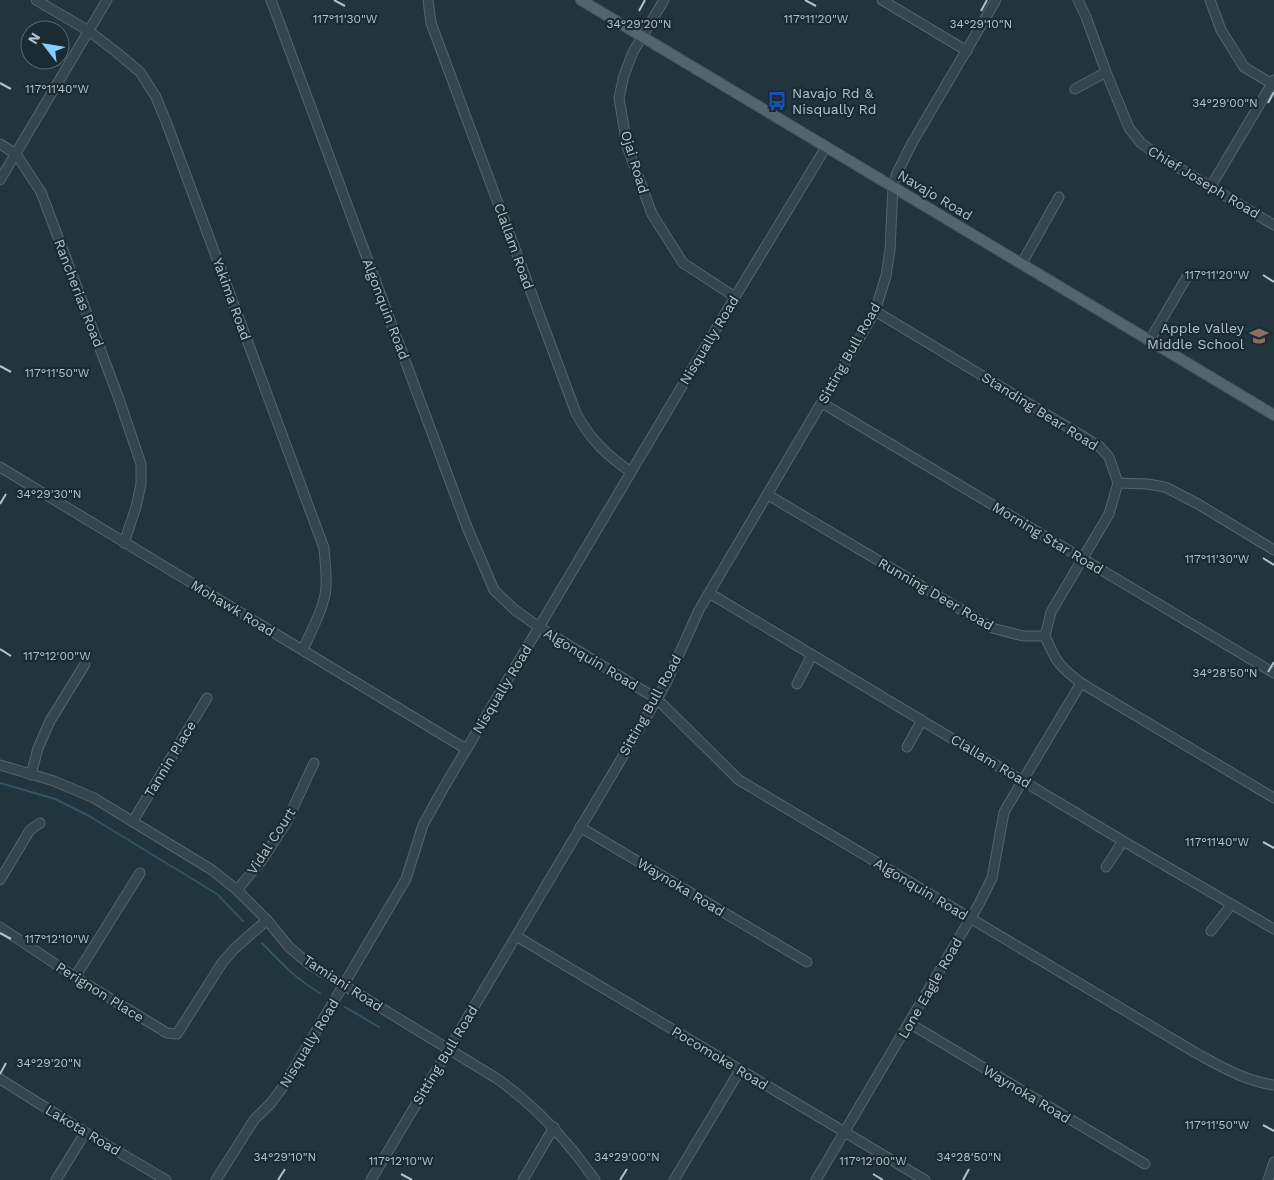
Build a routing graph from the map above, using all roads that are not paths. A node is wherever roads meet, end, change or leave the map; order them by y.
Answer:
1 (36, 0) edge
2 (107, 0) edge
3 (271, 0) edge
4 (428, 0) edge
5 (581, 0) edge
6 (664, 0) edge
7 (882, 0) edge
8 (996, 0) edge
9 (1078, 0) edge
10 (1210, 0) edge
11 (89, 31) junction
12 (642, 36) junction
13 (967, 51) junction
14 (1106, 72) junction
15 (1273, 83) edge
16 (1075, 89) dead end
17 (0, 144) edge
18 (826, 147) junction
19 (16, 154) junction
20 (0, 180) edge
21 (894, 186) junction
22 (1212, 186) junction
23 (1059, 197) dead end
24 (1274, 225) edge
25 (1022, 263) junction
26 (1188, 275) dead end
27 (734, 297) junction
28 (875, 311) junction
29 (1150, 340) junction
30 (822, 403) junction
31 (1274, 415) edge
32 (0, 467) edge
33 (631, 472) junction
34 (1118, 483) junction
35 (768, 495) junction
36 (124, 543) junction
37 (1274, 550) edge
38 (1082, 558) junction
39 (709, 593) junction
40 (540, 628) junction
41 (1045, 636) junction
42 (303, 650) junction
43 (812, 655) junction
44 (85, 664) dead end
45 (1274, 674) edge
46 (1081, 683) junction
47 (797, 684) dead end
48 (207, 698) dead end
49 (657, 699) junction
50 (922, 720) junction
51 (907, 748) dead end
52 (466, 749) junction
53 (314, 763) dead end
54 (0, 765) edge
55 (31, 775) junction
56 (1023, 780) junction
57 (1274, 798) edge
58 (133, 821) junction
59 (40, 823) dead end
60 (580, 828) junction
61 (1123, 841) junction
62 (1106, 867) dead end
63 (140, 872) dead end
64 (0, 880) edge
65 (237, 890) junction
66 (1231, 905) junction
67 (970, 918) junction
68 (267, 920) junction
69 (0, 927) edge
70 (1274, 929) edge
71 (1212, 931) dead end
72 (516, 936) junction
73 (807, 962) dead end
74 (75, 977) junction
75 (343, 986) junction
76 (909, 1023) junction
77 (449, 1048) junction
78 (740, 1070) junction
79 (0, 1080) edge
80 (1274, 1085) edge
81 (554, 1127) junction
82 (85, 1132) junction
83 (844, 1132) junction
84 (1274, 1162) edge
85 (1145, 1164) dead end
86 (56, 1180) edge
87 (166, 1180) edge
88 (216, 1180) edge
89 (371, 1180) edge
90 (523, 1180) edge
91 (595, 1180) edge
92 (674, 1180) edge
93 (816, 1180) edge
94 (925, 1180) edge
95 (1268, 1180) edge

1 - 11 street, Yakima Road
2 - 11 street
3 - 40 street, Algonquin Road
4 - 33 street, Clallam Road
5 - 12 main road, Navajo Road
6 - 12 street, Ojai Road
7 - 13 street
8 - 13 street
9 - 14 street, Chief Joseph Road
10 - 15 street
11 - 19 street
11 - 42 street, Yakima Road
12 - 18 main road, Navajo Road
12 - 27 street, Ojai Road
13 - 21 street
14 - 16 street
14 - 22 street, Chief Joseph Road
15 - 22 street
17 - 19 street, Rancherias Road
18 - 21 main road, Navajo Road
18 - 27 street, Nisqually Road
19 - 20 street
19 - 36 street, Rancherias Road
21 - 25 main road, Navajo Road
21 - 28 street, Sitting Bull Road
22 - 24 street, Chief Joseph Road
23 - 25 street
25 - 29 main road, Navajo Road
26 - 29 street
27 - 33 street, Nisqually Road
28 - 30 street, Sitting Bull Road
28 - 34 street, Standing Bear Road
29 - 31 main road, Navajo Road
30 - 35 street, Sitting Bull Road
30 - 38 street, Morning Star Road
32 - 36 street, Mohawk Road
33 - 40 street, Nisqually Road
34 - 37 street
34 - 38 street
35 - 39 street, Sitting Bull Road
35 - 41 street, Running Deer Road
36 - 42 street, Mohawk Road
38 - 41 street
38 - 45 street, Morning Star Road
39 - 43 street, Clallam Road
39 - 49 street, Sitting Bull Road
40 - 49 street, Algonquin Road
40 - 52 street, Nisqually Road
41 - 46 street
42 - 52 street, Mohawk Road
43 - 47 street
43 - 50 street, Clallam Road
44 - 55 street
46 - 56 street, Lone Eagle Road
46 - 57 street
48 - 58 street, Tannin Place
49 - 60 street, Sitting Bull Road
49 - 67 street, Algonquin Road
50 - 51 street
50 - 56 street, Clallam Road
52 - 75 street, Nisqually Road
53 - 65 street, Vidal Court
54 - 55 street, Tamiani Road
55 - 58 street, Tamiani Road
56 - 61 street, Clallam Road
56 - 67 street, Lone Eagle Road
58 - 65 street, Tamiani Road
59 - 64 street
60 - 72 street, Sitting Bull Road
60 - 73 street, Waynoka Road
61 - 62 street
61 - 66 street, Clallam Road
63 - 74 street
65 - 68 street, Tamiani Road
66 - 70 street, Clallam Road
66 - 71 street
67 - 76 street, Lone Eagle Road
67 - 80 street, Algonquin Road
68 - 74 street, Perignon Place
68 - 75 street, Tamiani Road
69 - 74 street, Perignon Place
72 - 77 street, Sitting Bull Road
72 - 78 street, Pocomoke Road
75 - 77 street, Tamiani Road
75 - 88 street, Nisqually Road
76 - 83 street, Lone Eagle Road
76 - 85 street, Waynoka Road
77 - 81 street, Tamiani Road
77 - 89 street, Sitting Bull Road
78 - 83 street, Pocomoke Road
78 - 92 street
79 - 82 street, Lakota Road
81 - 90 street
81 - 91 street, Tamiani Road
82 - 86 street
82 - 87 street, Lakota Road
83 - 93 street, Lone Eagle Road
83 - 94 street, Pocomoke Road
84 - 95 street

